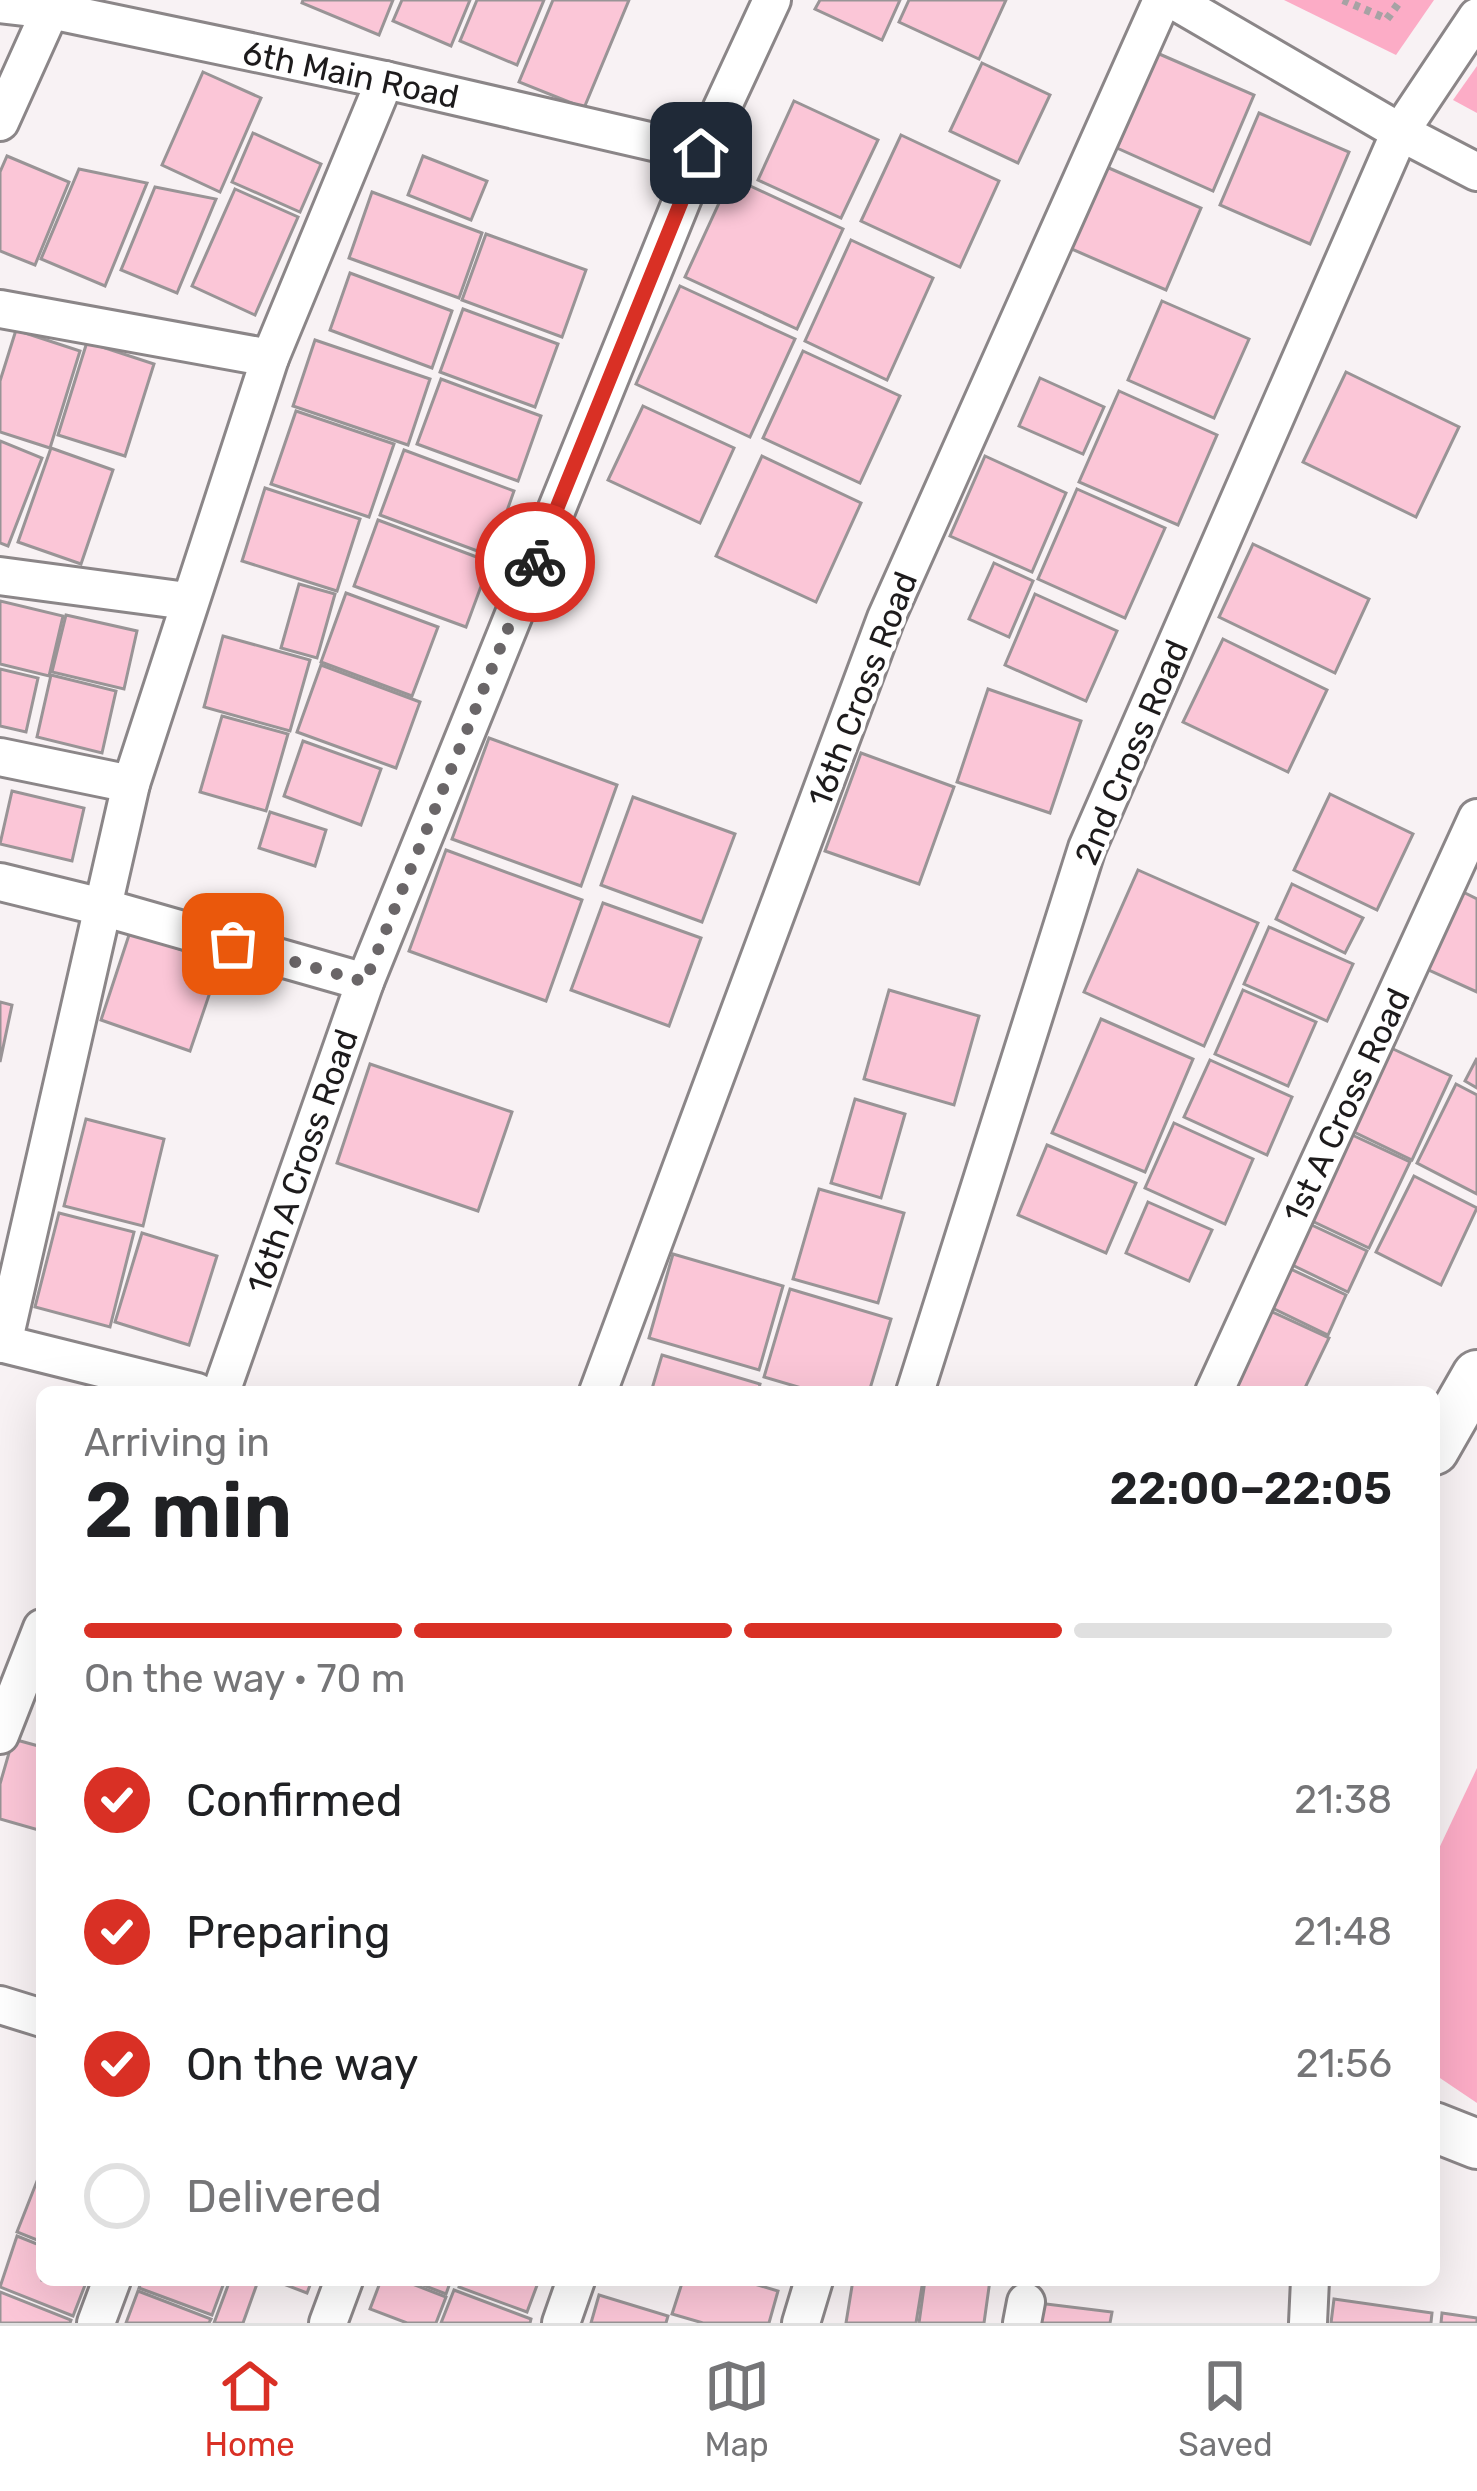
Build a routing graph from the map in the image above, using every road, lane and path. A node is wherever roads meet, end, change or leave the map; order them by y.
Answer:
1 (772, 0) edge
2 (1162, 0) edge
3 (1173, 0) edge
4 (1343, 0) edge
5 (1401, 0) edge
6 (0, 4) edge
7 (52, 5) edge
8 (1477, 17) edge
9 (385, 80) junction
10 (0, 122) edge
11 (1400, 132) junction
12 (701, 153) junction
13 (1477, 172) edge
14 (0, 309) edge
15 (270, 358) junction
16 (0, 576) edge
17 (187, 602) junction
18 (0, 757) edge
19 (131, 784) junction
20 (1477, 818) edge
21 (0, 882) edge
22 (102, 907) junction
23 (365, 982) junction
24 (2, 1343) edge
25 (1477, 1375) edge
26 (137, 1384) edge
27 (223, 1386) edge
28 (600, 1386) edge
29 (917, 1386) edge
30 (1217, 1386) edge
31 (1440, 1440) edge
32 (36, 1643) edge
33 (22, 1677) edge
34 (0, 1735) edge
35 (0, 2006) edge
36 (36, 2016) edge
37 (1440, 2129) edge
38 (1477, 2144) edge
39 (110, 2286) edge
40 (342, 2286) edge
41 (574, 2286) edge
42 (812, 2286) edge
43 (1310, 2286) edge
44 (96, 2323) edge
45 (328, 2323) edge
46 (560, 2323) edge
47 (800, 2323) edge
48 (1308, 2323) edge

1 - 12 street, 16th A Cross Road
2 - 28 street, 16th Cross Road
3 - 11 street
4 - 5 path
6 - 7 street, 6th Main Road
7 - 9 street, 6th Main Road
7 - 10 street
8 - 11 street, 2nd Cross Road
9 - 12 street, 6th Main Road
9 - 15 street
11 - 13 street
11 - 29 street, 2nd Cross Road
12 - 23 street, 16th A Cross Road
14 - 15 street
15 - 17 street
16 - 17 street
17 - 19 street
18 - 19 street
19 - 22 street
20 - 30 street, 1st A Cross Road
21 - 22 street
22 - 23 street
22 - 24 street
23 - 27 street, 16th A Cross Road
24 - 26 street
25 - 31 street
32 - 33 street
33 - 34 street
35 - 36 street
37 - 38 street
39 - 44 street
40 - 45 street
41 - 46 street
42 - 47 street
43 - 48 street

